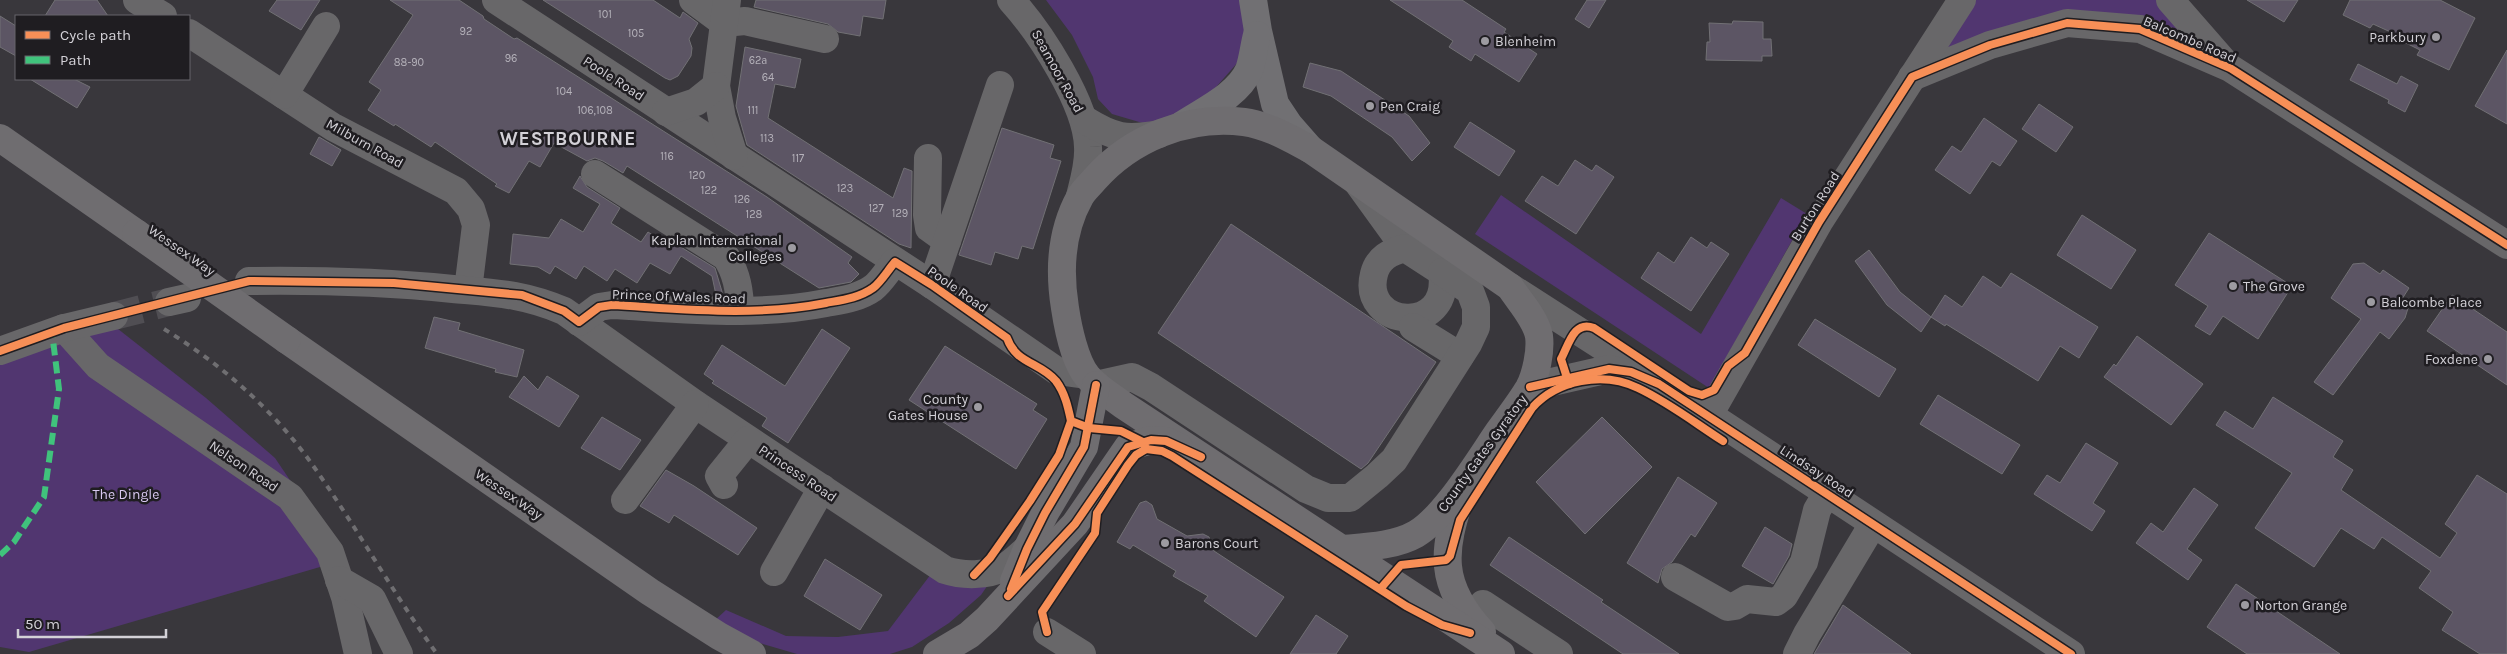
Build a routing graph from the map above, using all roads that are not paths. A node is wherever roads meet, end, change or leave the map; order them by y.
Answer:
1 (137, 0) edge
2 (496, 0) edge
3 (693, 0) edge
4 (1011, 0) edge
5 (1254, 0) edge
6 (1962, 0) edge
7 (2170, 0) edge
8 (726, 11) edge
9 (161, 15) edge
10 (326, 26) dead end
11 (1258, 31) junction
12 (190, 34) edge
13 (825, 39) dead end
14 (2230, 68) junction
15 (1912, 77) junction
16 (1000, 85) dead end
17 (716, 86) junction
18 (284, 95) junction
19 (666, 112) junction
20 (1085, 120) junction
21 (1171, 129) junction
22 (0, 138) edge
23 (1310, 149) junction
24 (734, 156) junction
25 (928, 158) dead end
26 (595, 174) dead end
27 (1356, 180) junction
28 (1080, 196) junction
29 (946, 241) junction
30 (2507, 245) edge
31 (1405, 248) junction
32 (895, 262) junction
33 (1442, 272) junction
34 (249, 281) dead end
35 (932, 285) junction
36 (1510, 287) junction
37 (468, 290) junction
38 (740, 311) junction
39 (114, 316) tunnel mouth
40 (579, 322) junction
41 (1413, 327) dead end
42 (64, 328) junction
43 (0, 351) edge
44 (1460, 356) junction
45 (1091, 380) junction
46 (1659, 384) junction
47 (1530, 387) junction
48 (695, 404) junction
49 (1709, 415) junction
50 (748, 440) junction
51 (1201, 457) junction
52 (1469, 475) junction
53 (724, 485) dead end
54 (822, 488) junction
55 (1827, 493) junction
56 (625, 500) dead end
57 (1873, 524) junction
58 (1342, 548) junction
59 (1027, 549) junction
60 (774, 572) dead end
61 (1675, 577) dead end
62 (340, 580) junction
63 (1008, 596) junction
64 (1483, 604) dead end
65 (358, 654) edge
66 (399, 654) edge
67 (752, 654) edge
68 (937, 654) edge
69 (1501, 654) edge
70 (1559, 654) edge
71 (1797, 654) edge
72 (2071, 654) edge

1 - 9 street
2 - 19 street, Poole Road
3 - 8 street
4 - 20 street, Seamoor Road
5 - 11 main road
6 - 15 street, Burton Road
7 - 14 street, Balcombe Road
8 - 13 street
8 - 17 street
10 - 18 street
11 - 21 main road
11 - 23 main road
12 - 18 street, Milburn Road
14 - 15 street, Balcombe Road
14 - 30 street, Balcombe Road
15 - 49 street, Burton Road
16 - 29 street
17 - 19 street
17 - 24 street
18 - 37 street, Milburn Road
19 - 24 street, Poole Road
20 - 21 street, Seamoor Road
20 - 28 street, Seamoor Road
21 - 23 highway, County Gates Gyratory
21 - 28 highway, County Gates Gyratory
22 - 67 highway, Wessex Way, bridge
23 - 27 highway, County Gates Gyratory
24 - 32 street, Poole Road
25 - 29 street
26 - 38 street
27 - 31 street
27 - 36 highway, County Gates Gyratory
28 - 45 highway, County Gates Gyratory
29 - 35 street
31 - 33 street
31 - 33 street
32 - 35 street, Poole Road
32 - 38 street, Prince Of Wales Road
33 - 44 street
34 - 37 street
35 - 45 street, Poole Road
36 - 46 street, Lindsay Road
36 - 47 highway, County Gates Gyratory
37 - 40 street
38 - 40 street, Prince Of Wales Road
39 - 42 street
40 - 48 street, Princess Road
41 - 44 street
42 - 43 street
42 - 62 street, Nelson Road
44 - 45 street
45 - 51 highway
45 - 59 highway
46 - 47 street, Lindsay Road
46 - 49 street, Lindsay Road
47 - 52 highway, County Gates Gyratory
48 - 50 street, Princess Road
48 - 56 street
49 - 55 street, Lindsay Road
50 - 53 street
50 - 54 street, Princess Road
51 - 58 highway
51 - 63 highway
52 - 58 highway, County Gates Gyratory
52 - 69 highway
54 - 59 street, Princess Road
54 - 60 street
55 - 57 street, Lindsay Road
55 - 61 street
57 - 71 street
57 - 72 street, Lindsay Road
58 - 69 highway
59 - 63 highway
62 - 65 street, Nelson Road
62 - 66 street
63 - 68 highway
64 - 70 street

